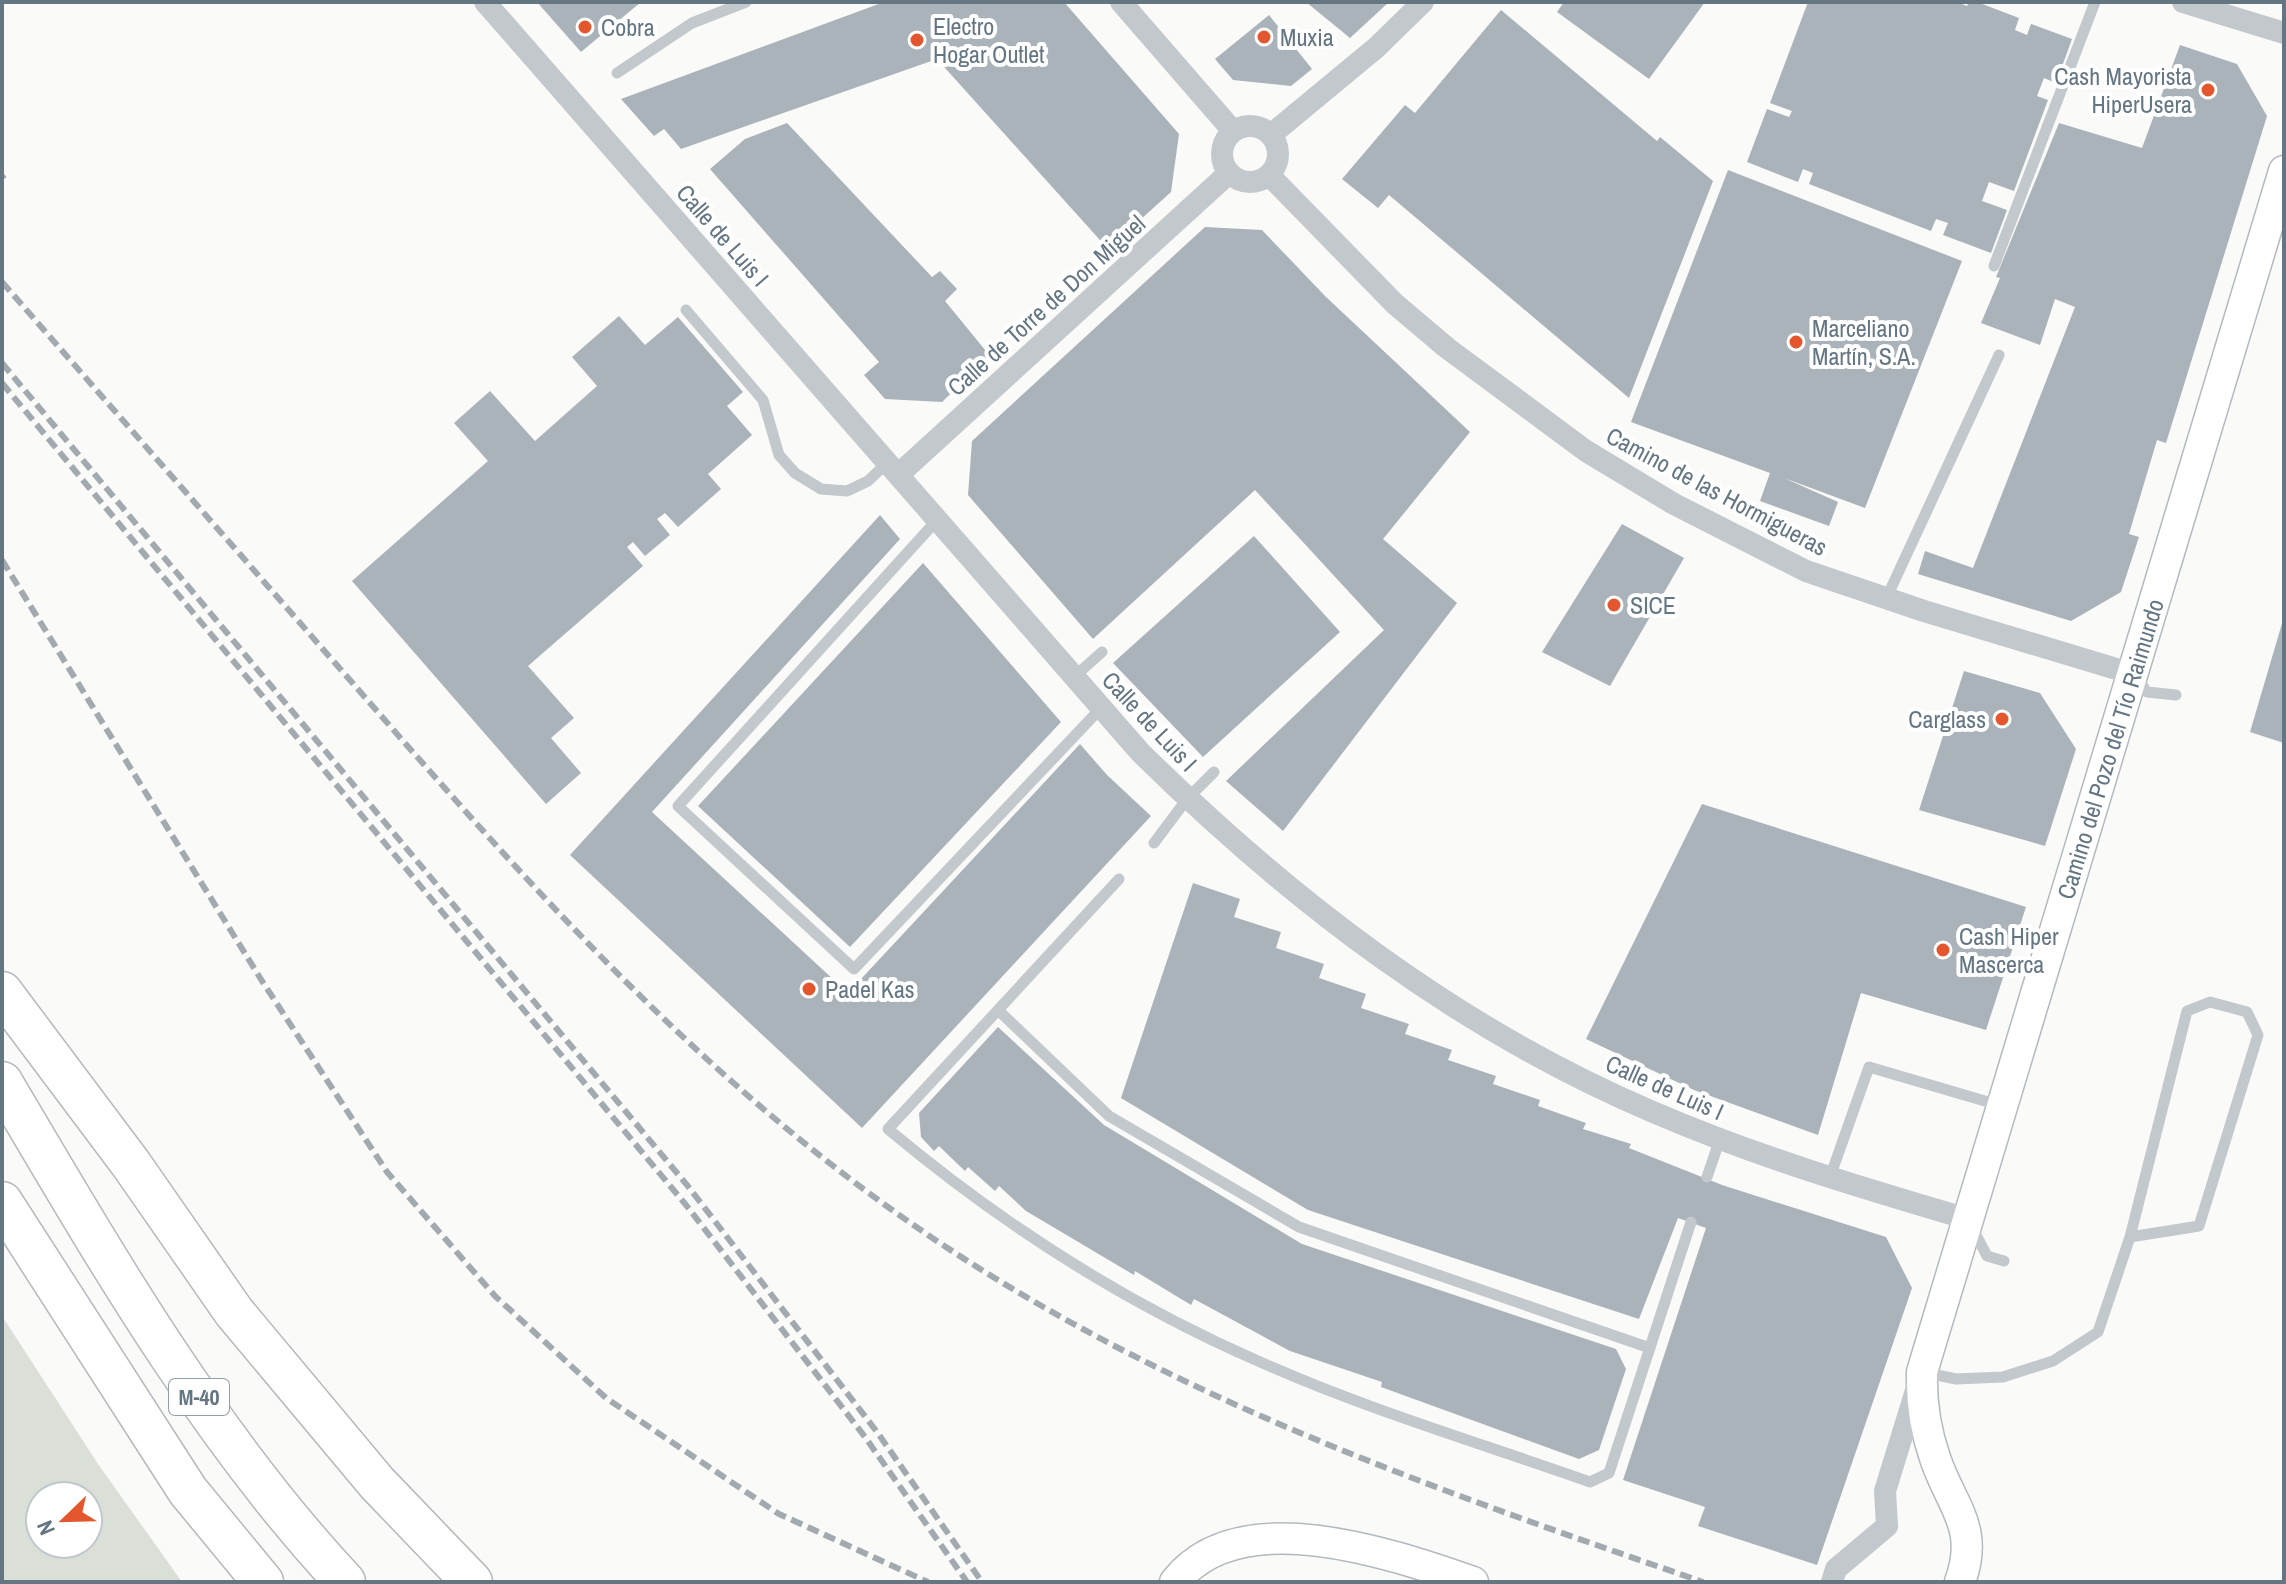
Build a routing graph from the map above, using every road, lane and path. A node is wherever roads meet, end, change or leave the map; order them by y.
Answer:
1 (485, 2) edge
2 (746, 2) edge
3 (1121, 2) edge
4 (1423, 2) edge
5 (2095, 2) edge
6 (2183, 2) edge
7 (2284, 33) edge
8 (617, 73) dead end
9 (1233, 131) junction
10 (1272, 134) junction
11 (2284, 171) edge
12 (1229, 173) junction
13 (1270, 176) junction
14 (1994, 266) dead end
15 (686, 310) dead end
16 (1999, 355) dead end
17 (893, 469) junction
18 (937, 520) junction
19 (1886, 599) junction
20 (1102, 652) dead end
21 (2133, 674) junction
22 (1074, 677) junction
23 (2176, 695) dead end
24 (1101, 708) junction
25 (1214, 772) dead end
26 (1187, 799) junction
27 (1154, 843) dead end
28 (1119, 879) dead end
29 (2, 992) edge
30 (998, 1010) junction
31 (2, 1082) edge
32 (2002, 1106) junction
33 (1720, 1139) junction
34 (1707, 1177) dead end
35 (1830, 1177) junction
36 (2, 1202) edge
37 (1968, 1219) junction
38 (1691, 1222) dead end
39 (2130, 1237) junction
40 (2004, 1261) dead end
41 (1650, 1348) junction
42 (1922, 1372) junction
43 (263, 1582) edge
44 (345, 1582) edge
45 (472, 1582) edge
46 (1175, 1582) edge
47 (1473, 1582) edge
48 (1832, 1582) edge
49 (1960, 1582) edge

1 - 17 street, Calle de Luis I
2 - 8 lane
3 - 9 street
4 - 10 street
5 - 14 lane
6 - 7 street
9 - 10 street
9 - 12 street
10 - 13 street
11 - 21 street, Camino del Pozo del Tío Raimundo
12 - 13 street
12 - 17 street, Calle de Torre de Don Miguel
13 - 19 street, Camino de las Hormigueras
15 - 17 lane
16 - 19 lane
17 - 18 street, Calle de Luis I
18 - 22 street, Calle de Luis I
18 - 24 lane
19 - 21 street, Camino de las Hormigueras
20 - 22 lane
21 - 23 lane
21 - 32 street, Camino del Pozo del Tío Raimundo
22 - 24 street, Calle de Luis I
24 - 26 street, Calle de Luis I
25 - 26 lane
26 - 27 lane
26 - 33 street, Calle de Luis I
28 - 30 lane
29 - 45 highway
30 - 41 lane
30 - 41 lane
31 - 44 highway, M-40
32 - 35 lane
32 - 37 street, Camino del Pozo del Tío Raimundo
33 - 34 lane
33 - 35 street, Calle de Luis I
35 - 37 street, Calle de Luis I
36 - 43 highway, M-40
37 - 40 lane
37 - 42 street, Camino del Pozo del Tío Raimundo
38 - 41 lane
39 - 39 lane
39 - 42 lane
42 - 48 street, Camino del Pozo del Tío Raimundo
42 - 49 street, Camino del Pozo del Tío Raimundo
46 - 47 street

